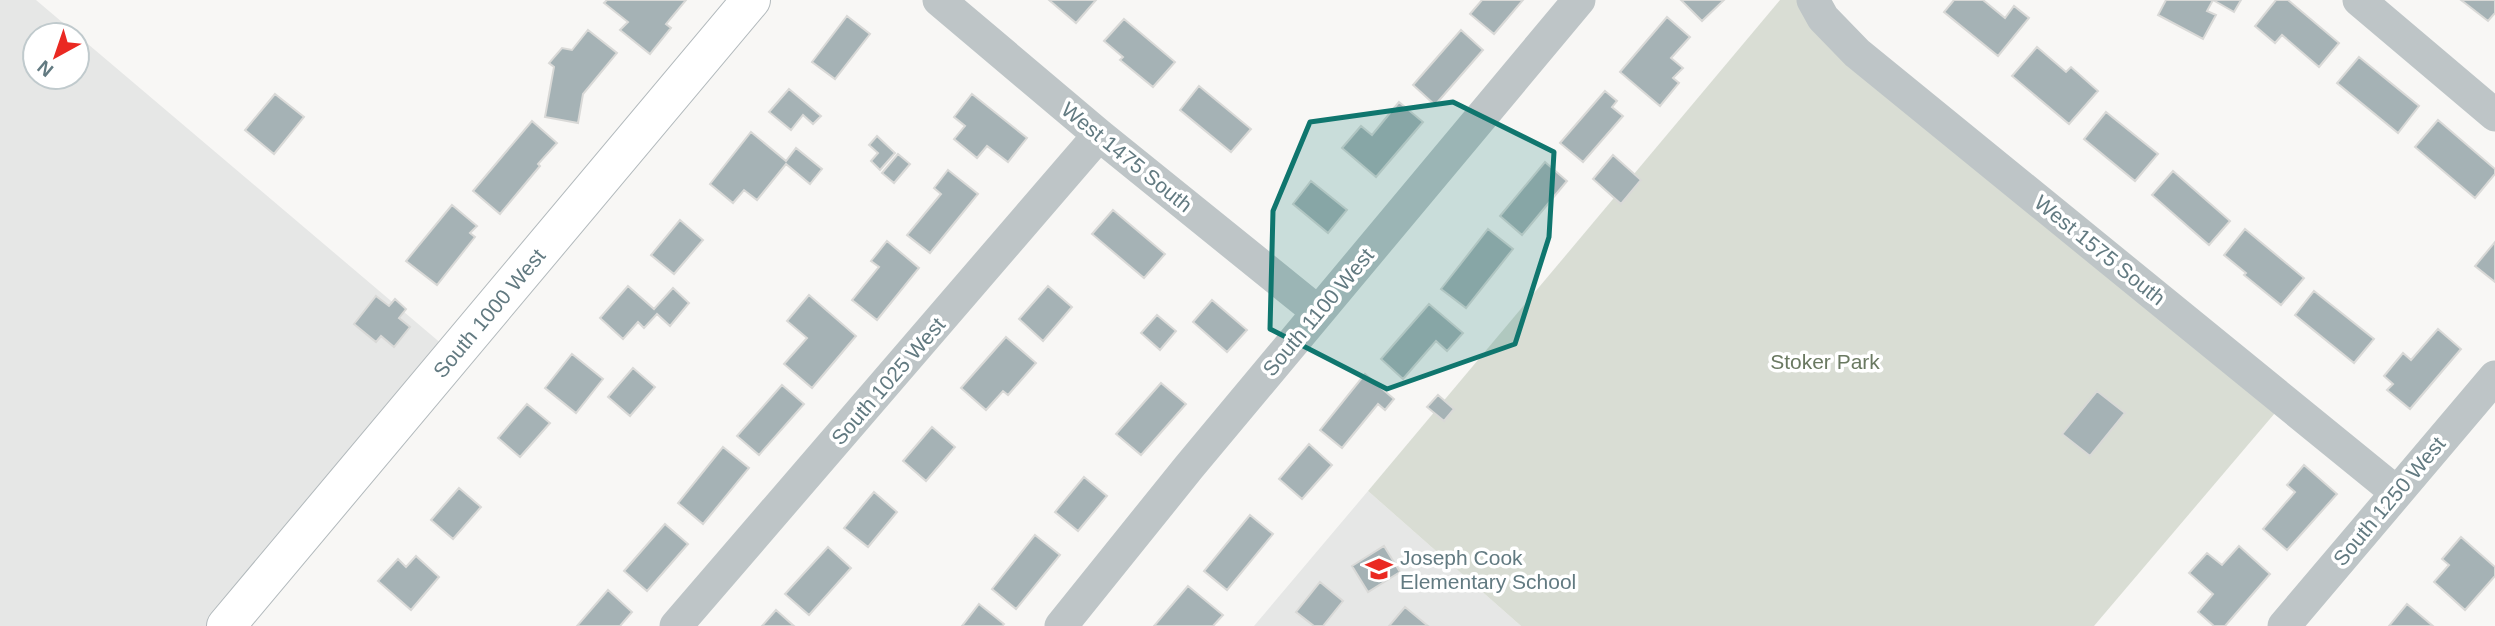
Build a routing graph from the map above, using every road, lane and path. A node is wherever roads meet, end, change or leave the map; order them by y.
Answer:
1 (751, 0) edge
2 (939, 0) edge
3 (1579, 0) edge
4 (1813, 0) edge
5 (2359, 0) edge
6 (2495, 115) edge
7 (1099, 135) junction
8 (1318, 313) junction
9 (2495, 377) edge
10 (2396, 492) junction
11 (226, 626) edge
12 (676, 626) edge
13 (1061, 626) edge
14 (2284, 626) edge

1 - 11 main road, South 1000 West
2 - 7 street, West 1475 South
3 - 8 street, South 1100 West
4 - 10 street, West 1575 South
5 - 6 street
7 - 8 street, West 1475 South
7 - 12 street, South 1025 West
8 - 13 street, South 1100 West
9 - 10 street, South 1250 West
10 - 14 street, South 1250 West

